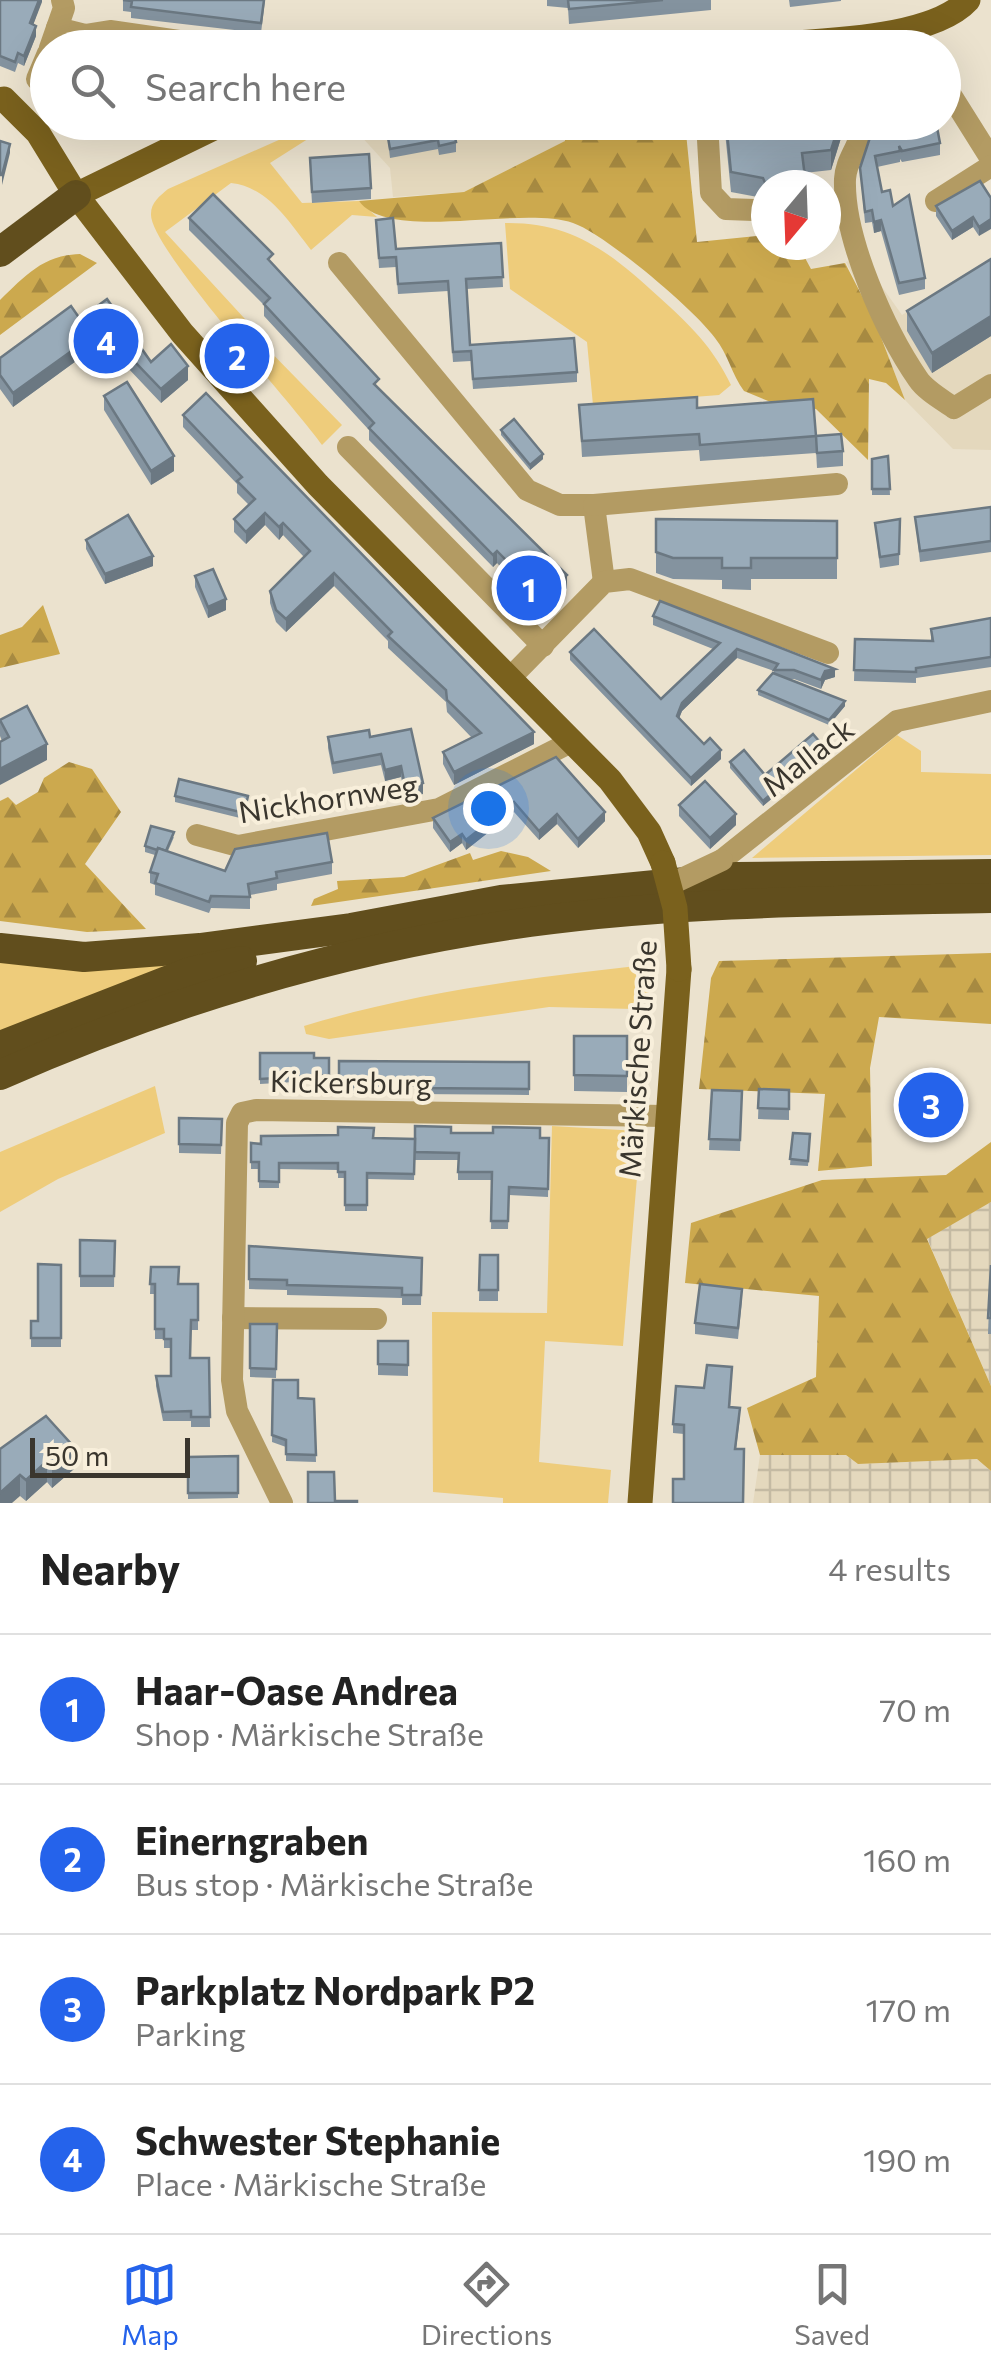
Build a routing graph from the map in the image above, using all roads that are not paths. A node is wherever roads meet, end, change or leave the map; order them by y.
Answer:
1 (62, 0) edge
2 (968, 0) edge
3 (55, 30) edge
4 (929, 30) edge
5 (2, 99) edge
6 (961, 113) edge
7 (30, 122) edge
8 (45, 140) edge
9 (164, 140) edge
10 (184, 140) edge
11 (709, 140) edge
12 (862, 140) edge
13 (991, 163) edge
14 (80, 185) junction
15 (936, 201) edge
16 (751, 210) edge
17 (0, 240) edge
18 (0, 252) edge
19 (339, 264) dead end
20 (991, 385) edge
21 (348, 448) dead end
22 (838, 484) dead end
23 (594, 505) junction
24 (604, 582) junction
25 (543, 646) junction
26 (828, 654) dead end
27 (508, 679) junction
28 (991, 701) edge
29 (573, 741) junction
30 (197, 836) dead end
31 (667, 873) junction
32 (991, 874) edge
33 (991, 898) edge
34 (434, 914) junction
35 (0, 948) edge
36 (0, 1046) edge
37 (0, 1076) edge
38 (666, 1116) junction
39 (233, 1318) junction
40 (376, 1318) dead end
41 (282, 1503) edge
42 (640, 1503) edge

1 - 3 street
2 - 4 main road
5 - 7 main road, Märkische Straße
6 - 13 street
8 - 14 main road, Märkische Straße
9 - 14 main road
10 - 14 main road
11 - 16 street
12 - 20 street
13 - 15 street
14 - 17 highway
14 - 18 highway
14 - 27 main road, Märkische Straße
19 - 23 street
21 - 25 street
22 - 23 street
23 - 24 street
24 - 25 street
24 - 26 street
25 - 27 street
27 - 29 main road, Märkische Straße
28 - 31 street, Mallack, bridge
29 - 30 street, Nickhornweg
29 - 31 main road, Märkische Straße
31 - 38 main road, Märkische Straße, bridge
32 - 34 highway
33 - 37 highway
34 - 35 highway
34 - 36 highway
38 - 39 street, Kickersburg
38 - 42 main road, Märkische Straße
39 - 40 street
39 - 41 street, Kickersburg

